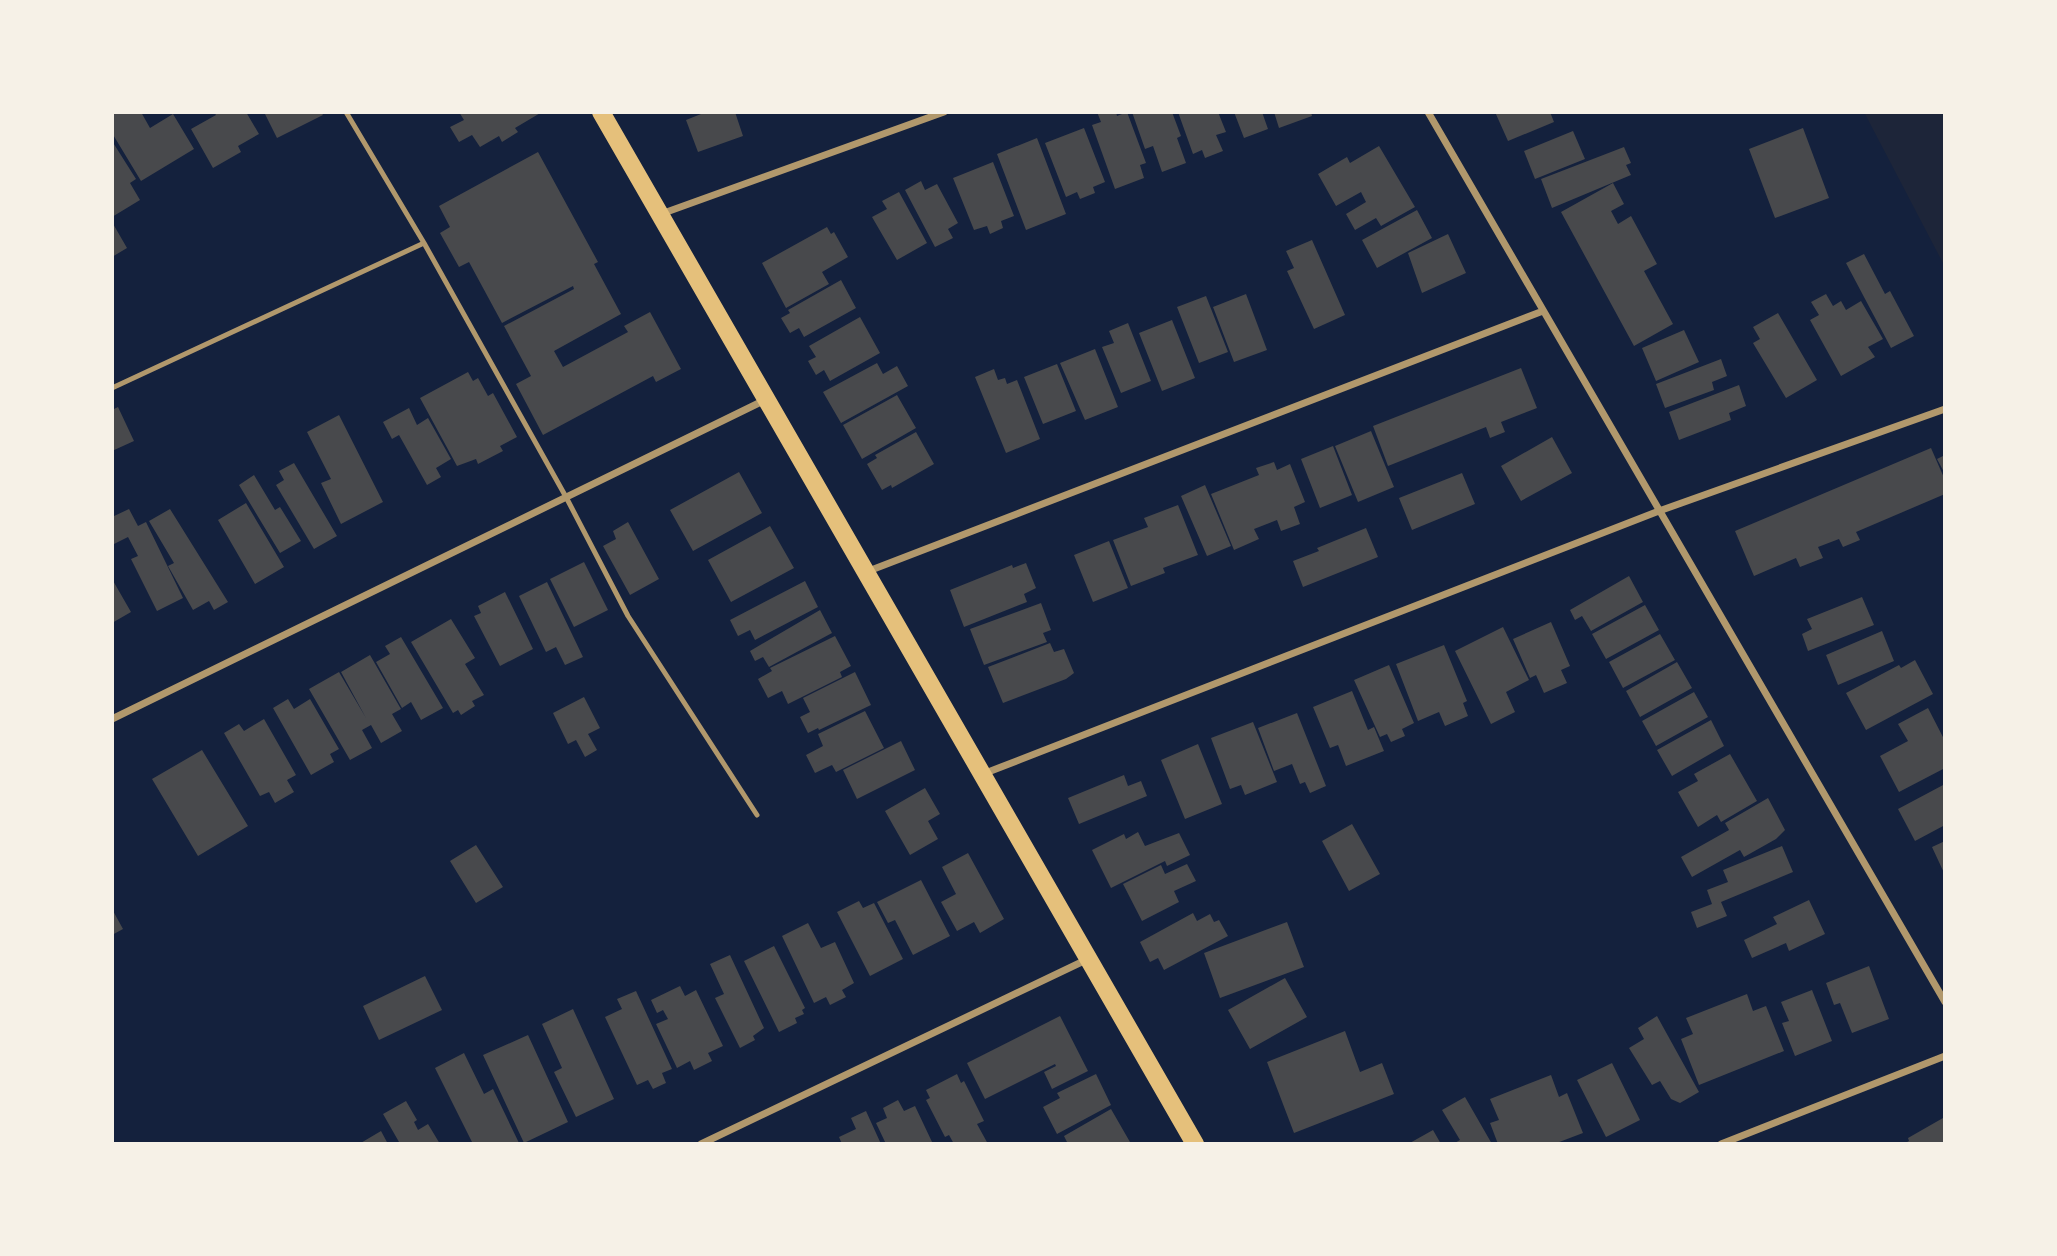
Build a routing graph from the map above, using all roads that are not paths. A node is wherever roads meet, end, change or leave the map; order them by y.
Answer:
1 (346, 112) edge
2 (601, 112) edge
3 (944, 112) edge
4 (1427, 112) edge
5 (660, 215) junction
6 (424, 243) junction
7 (1543, 311) junction
8 (112, 388) edge
9 (767, 400) junction
10 (1945, 409) edge
11 (566, 498) junction
12 (1659, 512) junction
13 (866, 572) junction
14 (112, 719) edge
15 (982, 774) junction
16 (757, 815) dead end
17 (1088, 959) junction
18 (1945, 1002) edge
19 (1945, 1056) edge
20 (701, 1144) edge
21 (1195, 1144) edge
22 (1721, 1144) edge

1 - 6 lane
2 - 5 main road
3 - 5 street
4 - 7 street
5 - 9 main road
6 - 8 lane
6 - 11 lane
7 - 12 street
7 - 13 street
9 - 11 street
9 - 13 main road
10 - 12 street
11 - 14 street
11 - 16 lane
12 - 15 street
12 - 18 street
13 - 15 main road
15 - 17 main road
17 - 20 street
17 - 21 main road
19 - 22 street

